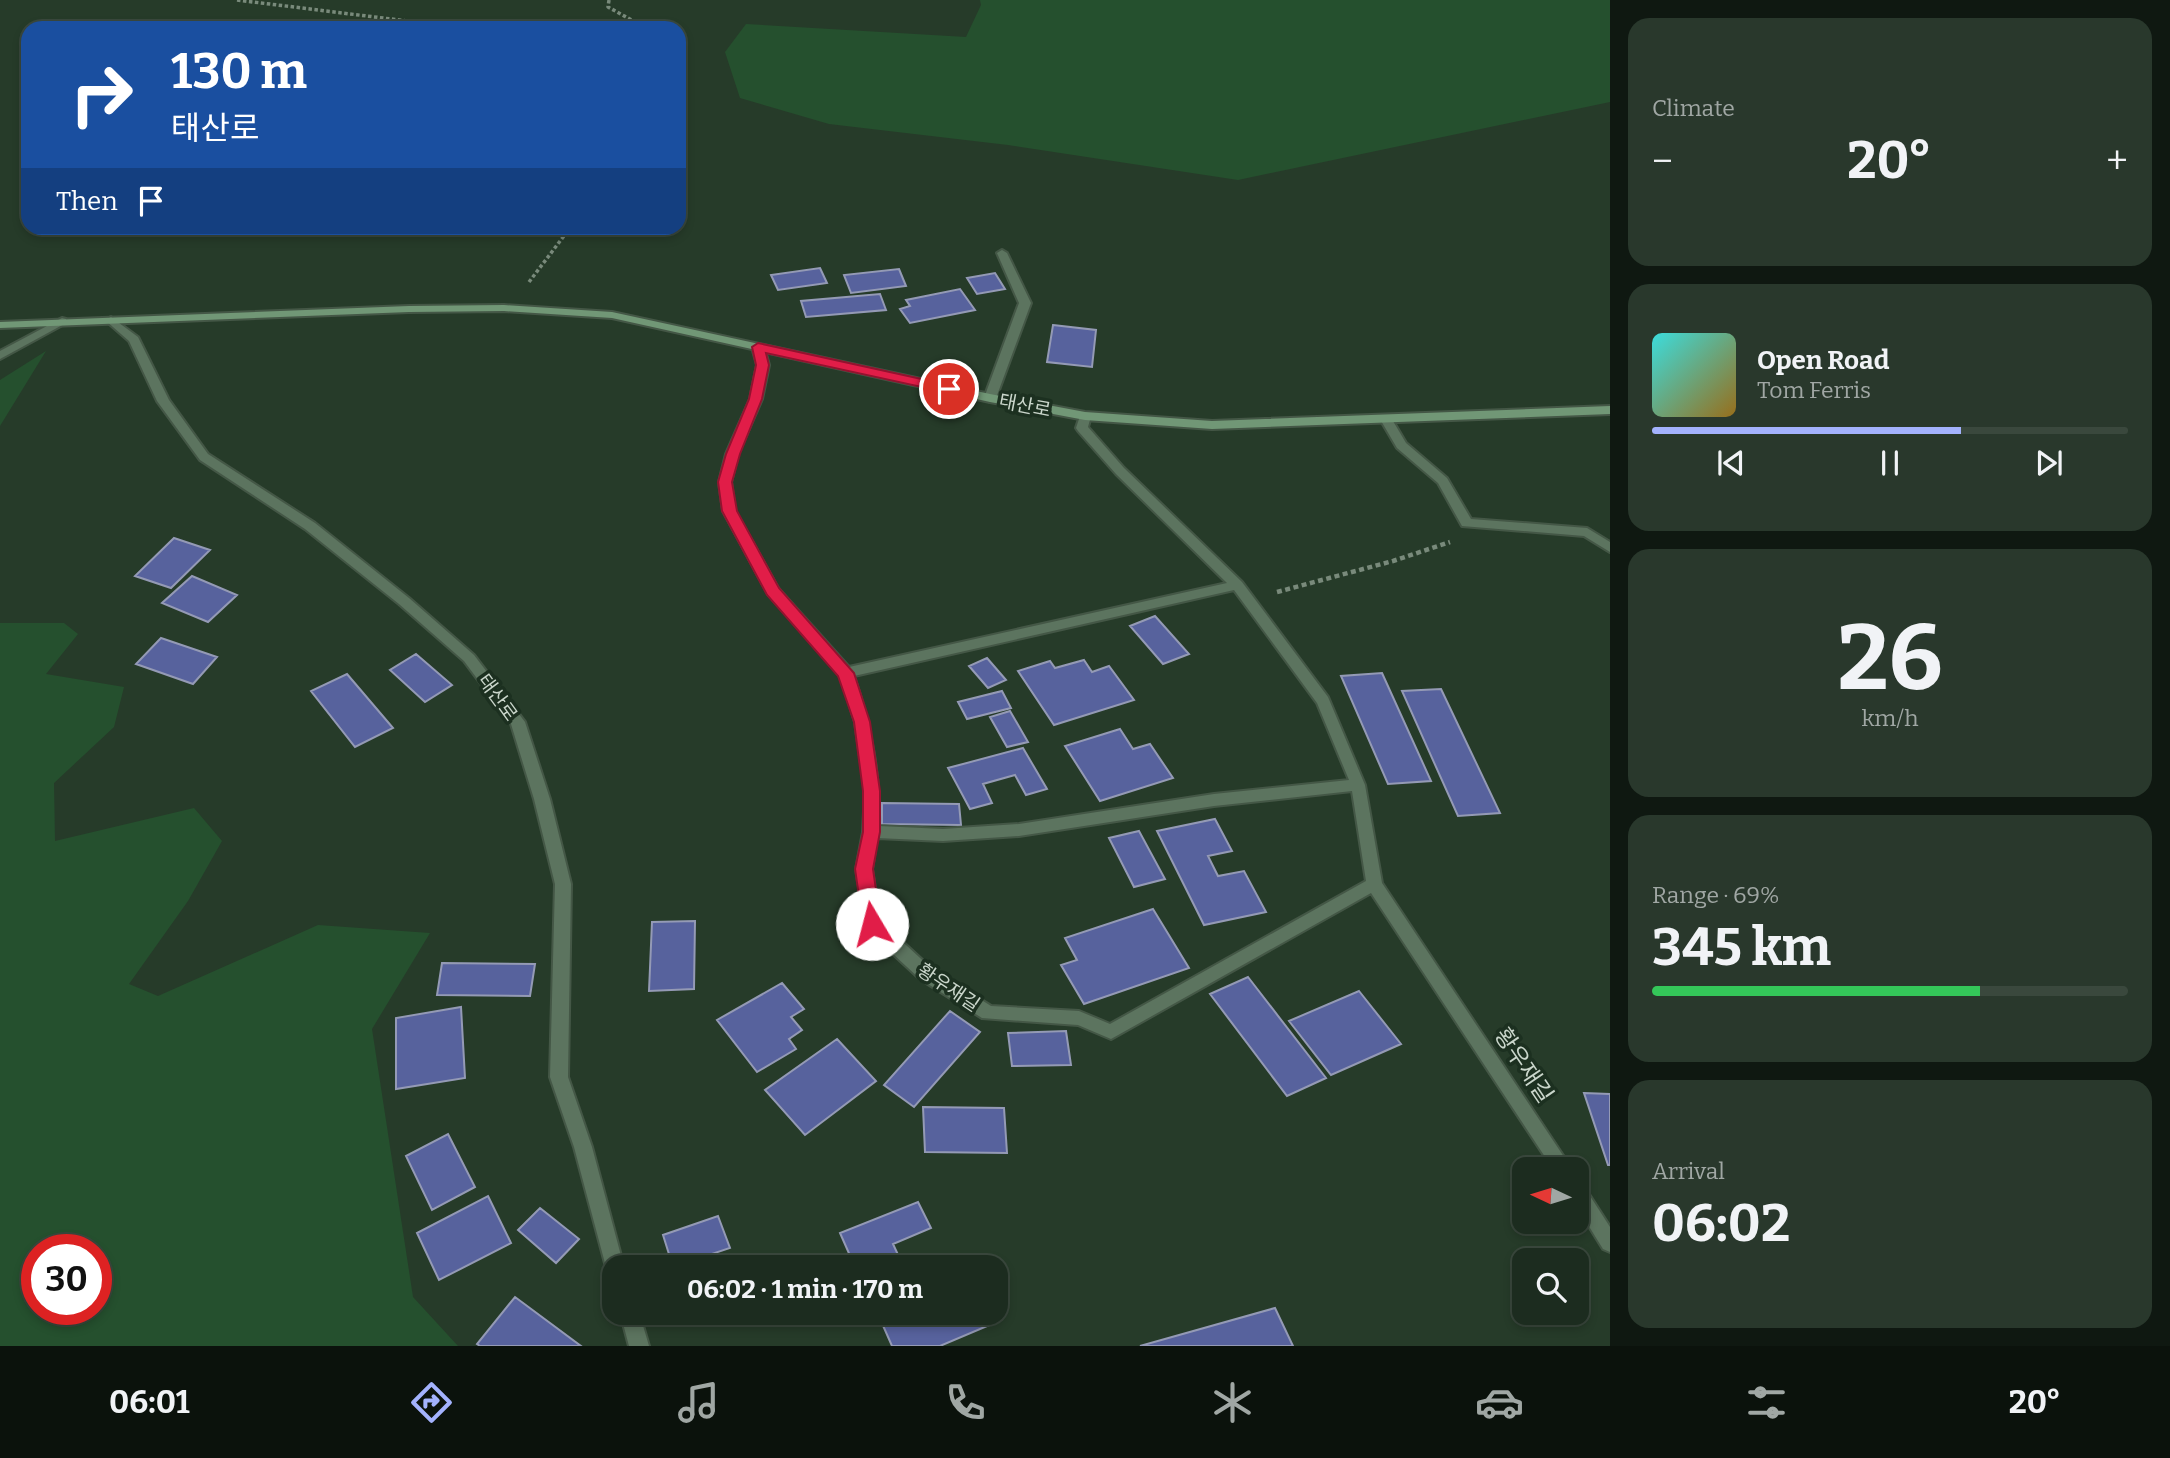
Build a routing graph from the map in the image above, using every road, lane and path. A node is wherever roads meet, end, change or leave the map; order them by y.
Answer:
1 (237, 0) edge
2 (609, 0) edge
3 (407, 21) edge
4 (633, 21) edge
5 (565, 235) edge
6 (1002, 253) dead end
7 (504, 308) junction
8 (111, 320) junction
9 (62, 321) junction
10 (0, 325) edge
11 (758, 347) junction
12 (0, 356) edge
13 (990, 398) junction
14 (1610, 410) edge
15 (1085, 416) junction
16 (1386, 419) junction
17 (1467, 523) junction
18 (1610, 548) edge
19 (1237, 585) junction
20 (1249, 600) junction
21 (846, 673) junction
22 (1358, 785) junction
23 (871, 832) junction
24 (1374, 884) junction
25 (1555, 1157) edge
26 (1589, 1210) edge
27 (1610, 1243) edge
28 (612, 1255) edge
29 (633, 1325) edge
30 (639, 1346) edge

1 - 3 path
2 - 4 path
5 - 7 path
6 - 13 street
7 - 8 street, 태산로
7 - 11 street, 태산로
8 - 9 street, 태산로
8 - 28 street, 태산로
9 - 10 street, 태산로
9 - 12 street, 태산로
11 - 13 street, 태산로
11 - 21 street, 황우재길
13 - 15 street, 태산로
14 - 16 street, 태산로
15 - 16 street, 태산로
15 - 19 street, 황우재길
16 - 17 street
17 - 18 street
17 - 20 path
19 - 20 street, 황우재길
19 - 21 street
20 - 22 street, 황우재길
21 - 23 street, 황우재길
22 - 23 street
22 - 24 street, 황우재길
23 - 24 street, 황우재길
24 - 25 street, 황우재길
26 - 27 street
29 - 30 street

